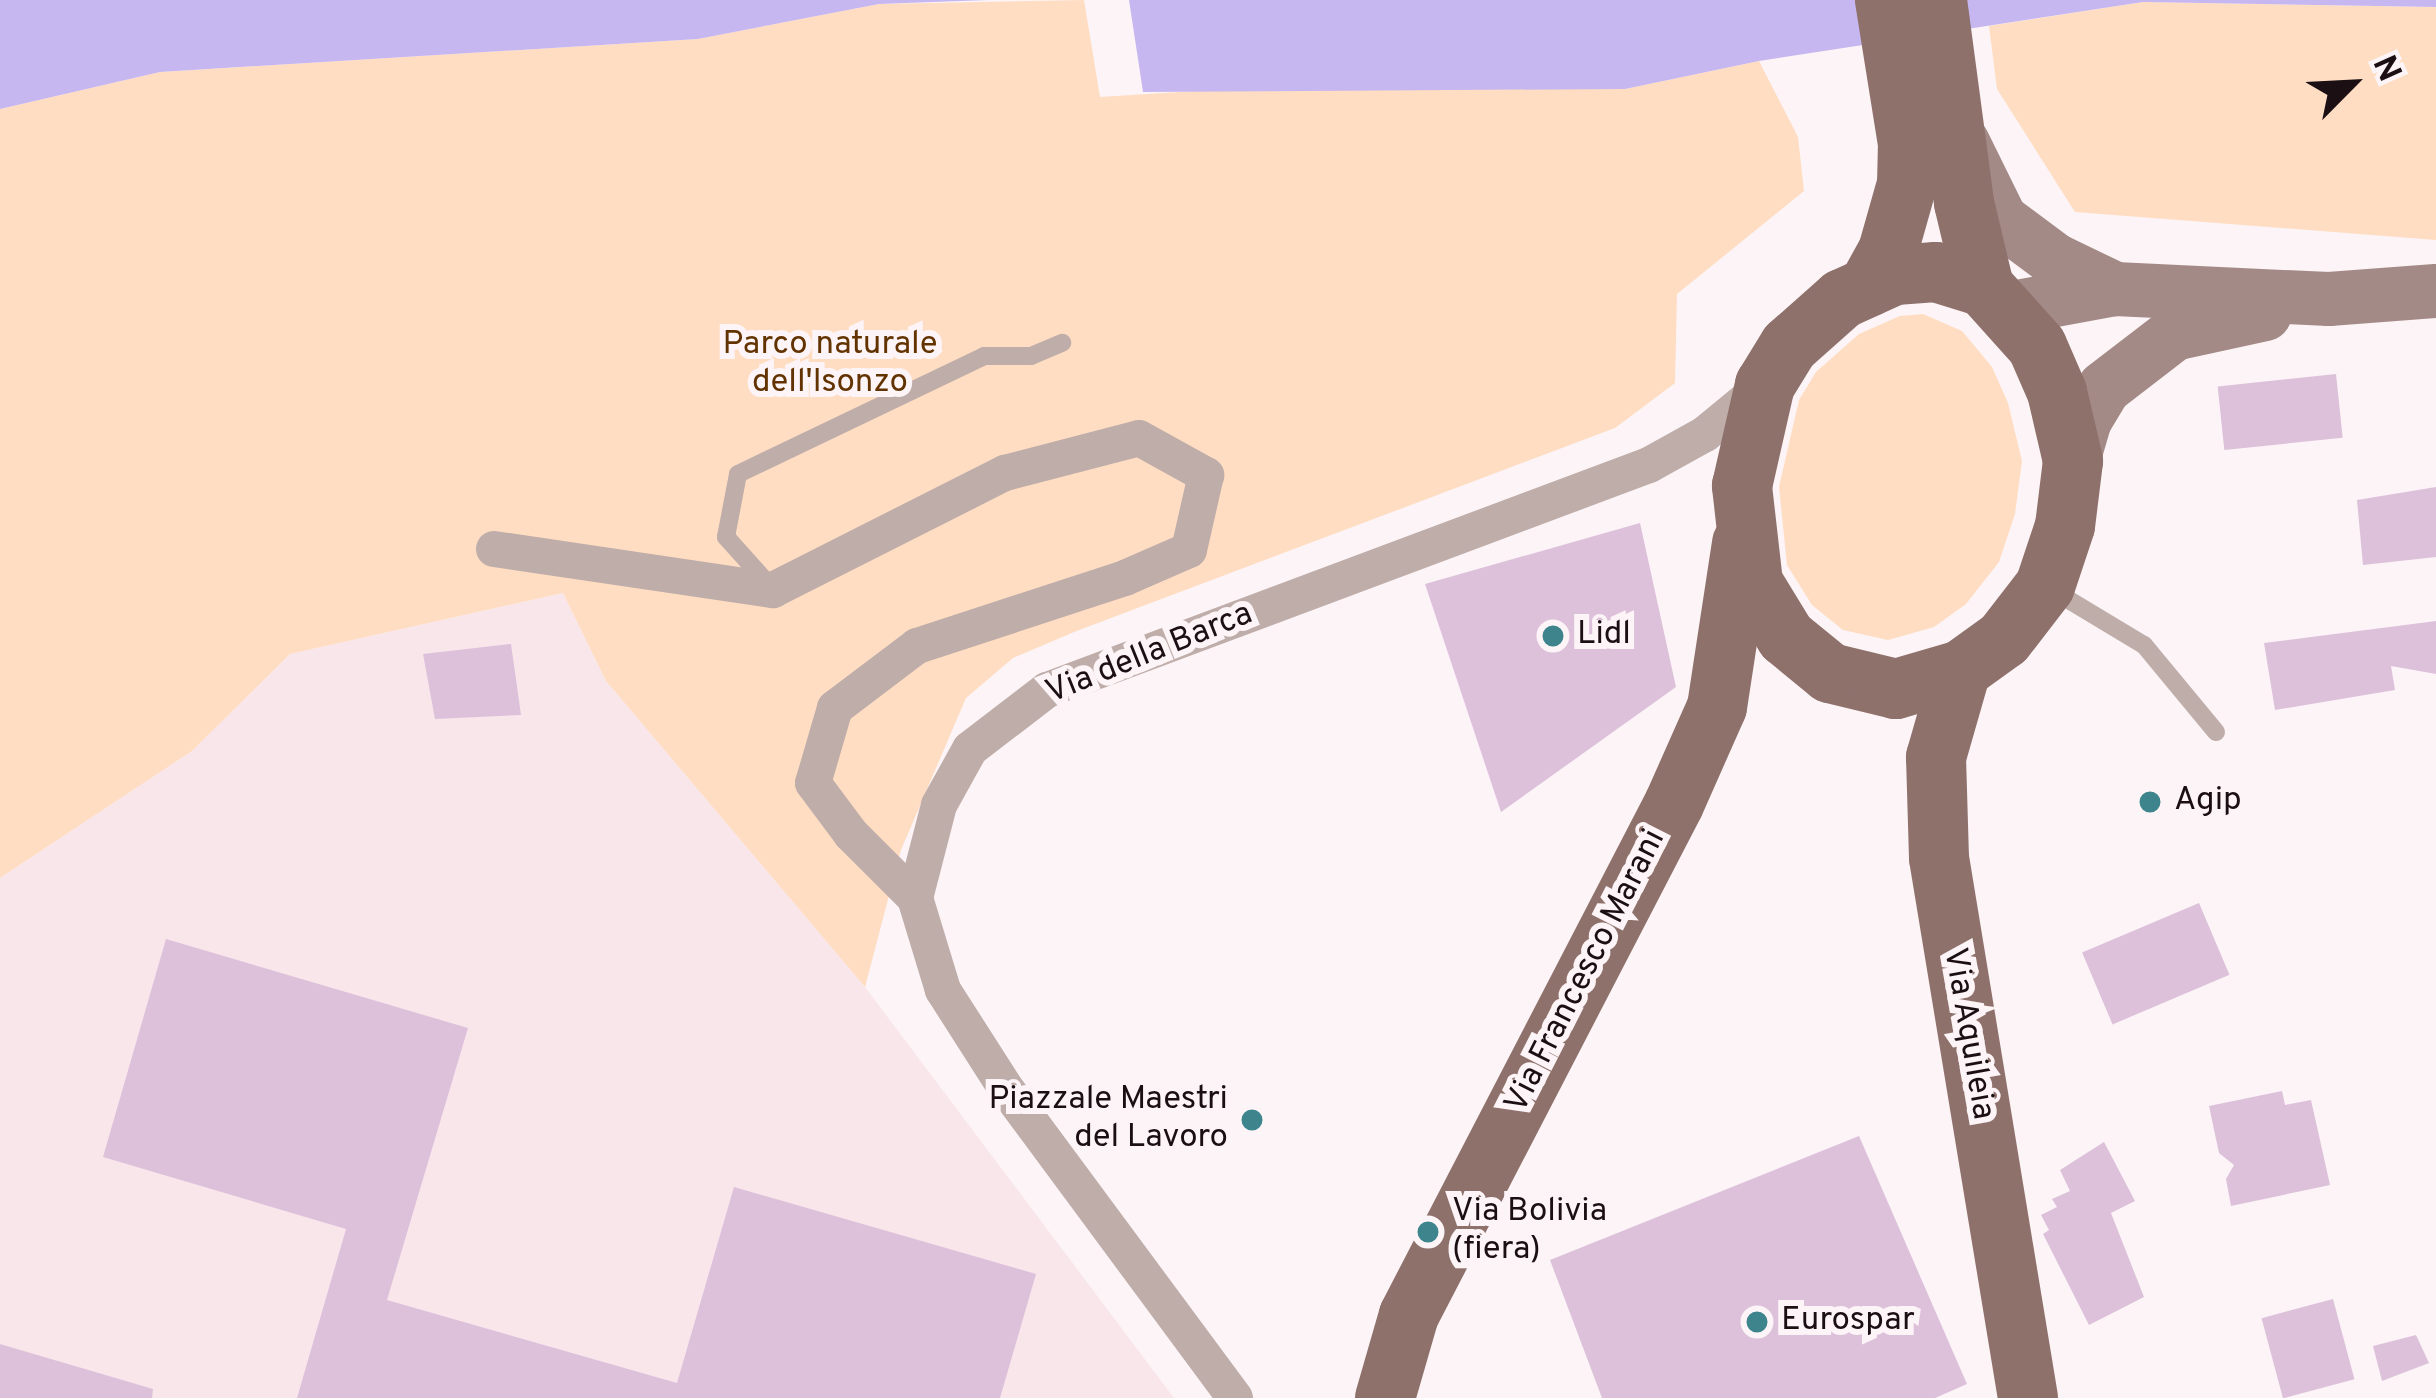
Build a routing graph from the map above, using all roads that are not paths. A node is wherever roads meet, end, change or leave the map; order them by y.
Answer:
1 (1885, 0) edge
2 (1937, 0) edge
3 (1932, 138) junction
4 (1868, 287) junction
5 (2115, 289) junction
6 (2436, 291) edge
7 (1995, 298) junction
8 (2330, 299) junction
9 (1062, 344) dead end
10 (1765, 385) junction
11 (2073, 461) junction
12 (1744, 532) junction
13 (494, 549) dead end
14 (2045, 586) junction
15 (773, 590) junction
16 (1961, 670) junction
17 (2216, 732) dead end
18 (915, 898) junction
19 (1235, 1398) edge
20 (1384, 1398) edge
21 (2029, 1398) edge

1 - 3 main road
2 - 3 main road
3 - 4 main road
3 - 5 main road
3 - 7 main road
4 - 7 main road
4 - 10 main road
5 - 7 main road
5 - 8 main road
6 - 8 main road
7 - 11 main road
8 - 11 main road
9 - 15 lane
10 - 12 main road
10 - 18 street, Via della Barca
11 - 14 main road
12 - 16 main road
12 - 20 main road, Via Francesco Marani
13 - 15 street
14 - 16 main road
14 - 17 lane
15 - 18 street
16 - 21 main road, Via Aquileia
18 - 19 street

